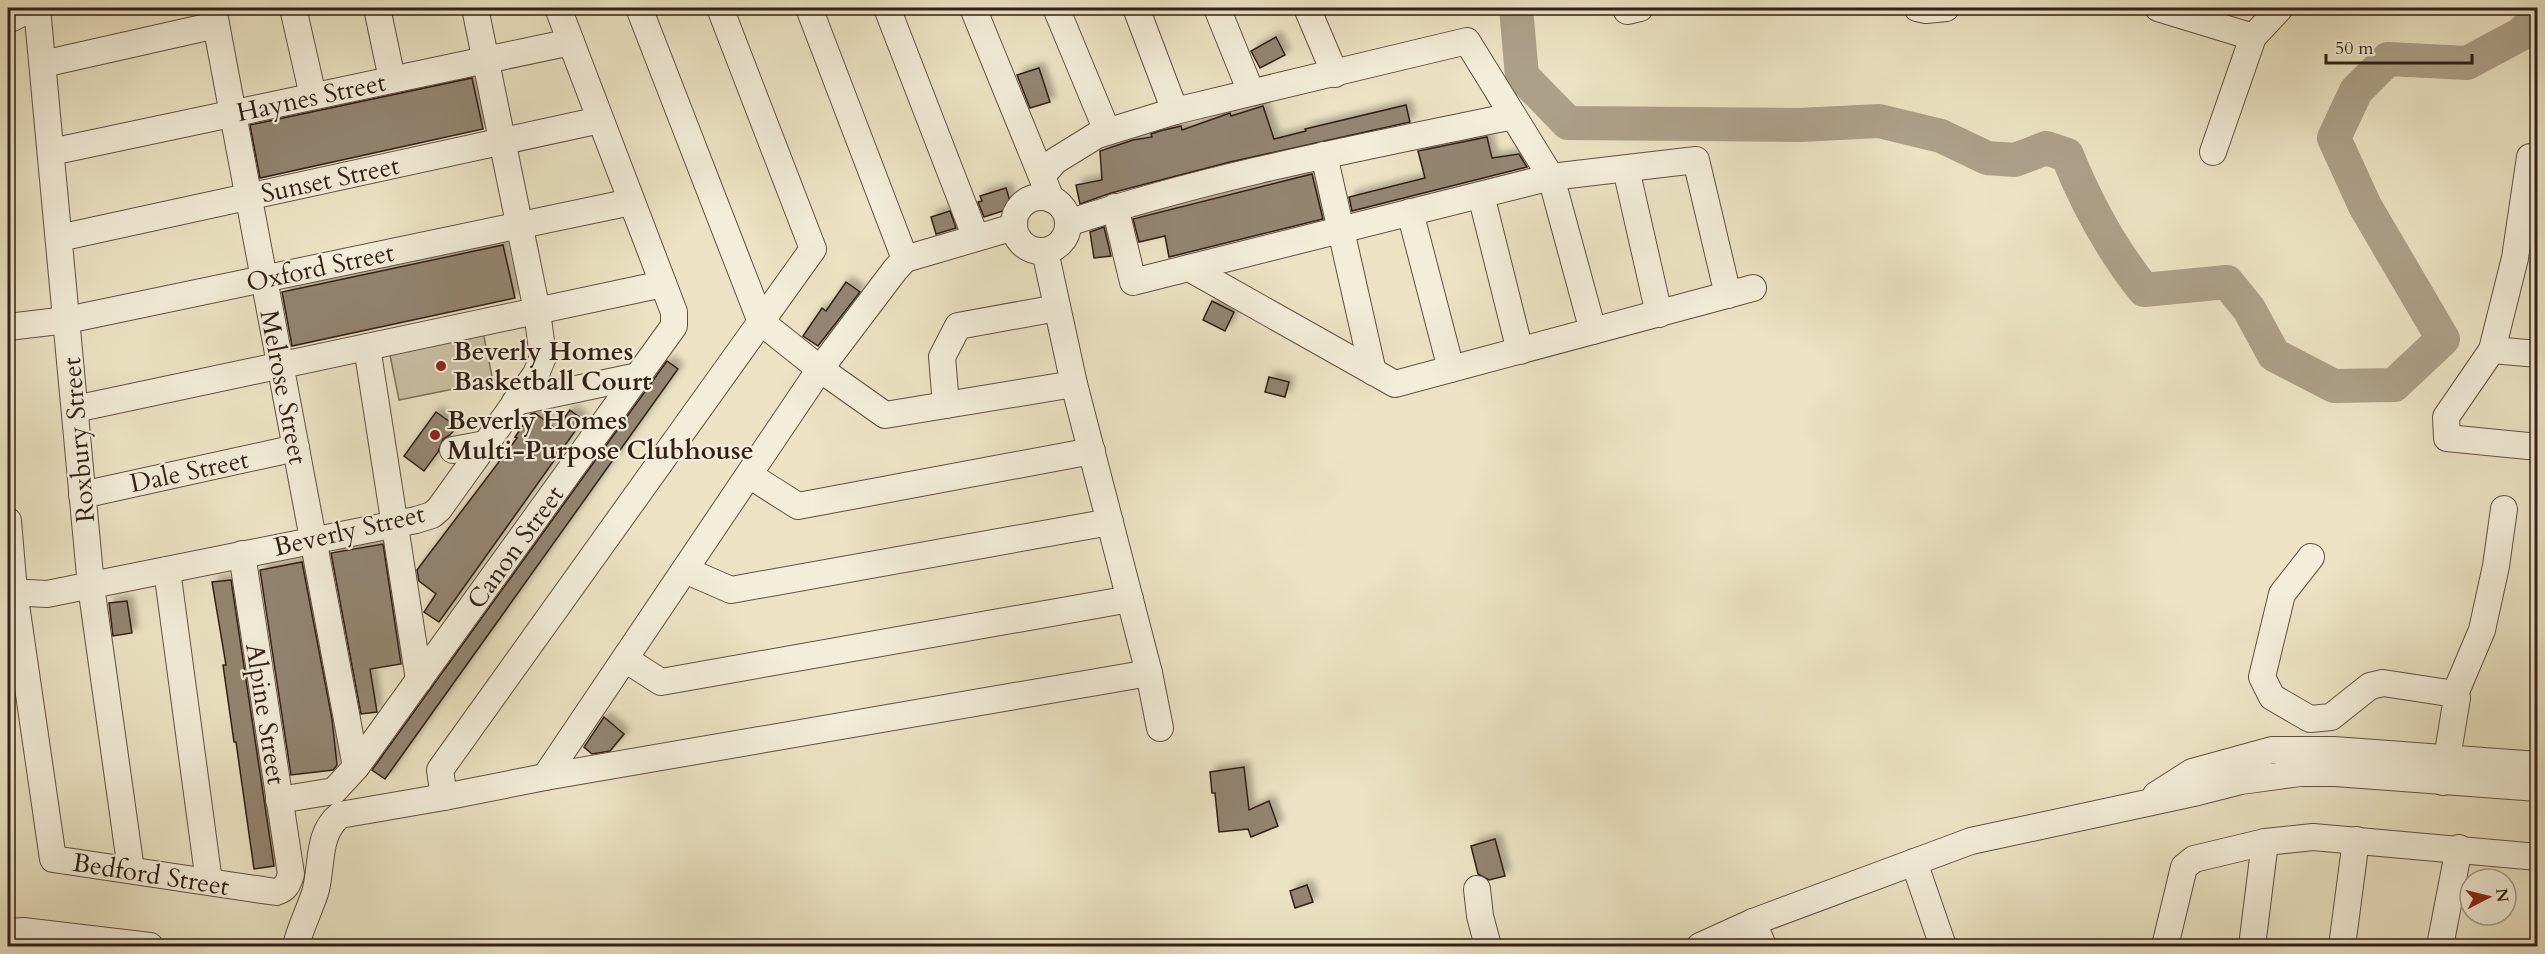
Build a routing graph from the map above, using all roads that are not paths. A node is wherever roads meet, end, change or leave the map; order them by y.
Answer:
1 (32, 8) edge
2 (38, 8) edge
3 (293, 8) edge
4 (376, 8) edge
5 (476, 8) edge
6 (558, 8) edge
7 (639, 8) edge
8 (720, 8) edge
9 (809, 8) edge
10 (887, 8) edge
11 (973, 8) edge
12 (1056, 8) edge
13 (1136, 8) edge
14 (1217, 8) edge
15 (1307, 8) edge
16 (1917, 8) edge
17 (1946, 8) edge
18 (2158, 8) edge
19 (2280, 8) edge
20 (215, 16) edge
21 (8, 20) edge
22 (2253, 37) junction
23 (571, 42) junction
24 (486, 60) junction
25 (43, 64) junction
26 (1335, 74) junction
27 (392, 80) junction
28 (1251, 92) junction
29 (313, 96) junction
30 (1175, 111) junction
31 (233, 113) junction
32 (1513, 116) junction
33 (600, 120) junction
34 (1107, 131) junction
35 (504, 141) junction
36 (51, 152) junction
37 (2213, 152) dead end
38 (1324, 155) junction
39 (2538, 158) edge
40 (1626, 170) junction
41 (1551, 177) junction
42 (1046, 187) junction
43 (1481, 195) junction
44 (249, 197) junction
45 (631, 202) junction
46 (1115, 207) junction
47 (1410, 212) junction
48 (1068, 223) junction
49 (520, 225) junction
50 (1014, 227) junction
51 (1341, 230) junction
52 (59, 238) junction
53 (976, 238) junction
54 (1045, 251) junction
55 (905, 259) junction
56 (2526, 259) edge
57 (1189, 268) junction
58 (264, 279) junction
59 (663, 284) junction
60 (1753, 288) dead end
61 (1728, 295) junction
62 (1058, 308) junction
63 (537, 311) junction
64 (1659, 314) junction
65 (66, 320) junction
66 (761, 322) junction
67 (8, 327) edge
68 (1593, 331) junction
69 (367, 347) junction
70 (2492, 350) junction
71 (1520, 351) junction
72 (2538, 354) edge
73 (280, 365) junction
74 (820, 369) junction
75 (1451, 369) junction
76 (1373, 372) junction
77 (638, 376) junction
78 (1074, 384) junction
79 (515, 402) junction
80 (946, 405) junction
81 (75, 409) junction
82 (485, 444) junction
83 (2538, 447) edge
84 (296, 448) junction
85 (1092, 451) junction
86 (749, 475) junction
87 (448, 494) junction
88 (82, 495) junction
89 (2504, 509) dead end
90 (8, 521) edge
91 (1110, 522) junction
92 (394, 524) junction
93 (313, 540) junction
94 (242, 554) junction
95 (2311, 557) dead end
96 (167, 570) junction
97 (685, 570) junction
98 (91, 586) junction
99 (1130, 598) junction
100 (12, 603) edge
101 (625, 659) junction
102 (1149, 673) junction
103 (419, 680) junction
104 (2455, 694) junction
105 (1160, 728) dead end
106 (2538, 765) edge
107 (356, 767) junction
108 (2445, 771) junction
109 (545, 777) junction
110 (2538, 788) edge
111 (444, 798) junction
112 (279, 800) junction
113 (2356, 840) junction
114 (2265, 842) junction
115 (2459, 848) junction
116 (2538, 856) edge
117 (1914, 862) junction
118 (131, 870) junction
119 (291, 874) joint
120 (209, 882) junction
121 (1477, 890) dead end
122 (315, 892) junction
123 (1753, 922) junction
124 (8, 932) edge
125 (103, 944) edge
126 (150, 946) edge
127 (296, 946) edge
128 (314, 946) edge
129 (1488, 946) edge
130 (1700, 946) edge
131 (1763, 946) edge
132 (1943, 946) edge
133 (2165, 946) edge
134 (2252, 946) edge
135 (2342, 946) edge
136 (2440, 946) edge

1 - 21 street
2 - 25 street, Roxbury Street
3 - 29 street
4 - 27 street
5 - 24 street, Beverly Street
6 - 23 street, Canon Street
7 - 66 street
8 - 66 street
9 - 55 street
10 - 53 street
11 - 42 street
12 - 34 street
13 - 30 street
14 - 28 street
15 - 26 street
16 - 17 street
18 - 22 street
19 - 22 street
20 - 25 street
20 - 31 street, Melrose Street
22 - 37 street
23 - 24 street, Haynes Street
23 - 33 street, Canon Street
24 - 27 street, Haynes Street
24 - 35 street, Beverly Street
25 - 36 street, Roxbury Street
26 - 28 street
26 - 32 street
27 - 29 street, Haynes Street
28 - 30 street
29 - 31 street, Haynes Street
30 - 34 street
31 - 36 street, Haynes Street
31 - 44 street, Melrose Street
32 - 38 street
32 - 41 street
33 - 35 street, Sunset Street
33 - 45 street, Canon Street
34 - 42 street
35 - 44 street, Sunset Street
35 - 49 street, Beverly Street
36 - 52 street, Roxbury Street
38 - 46 street
38 - 51 street
39 - 56 street
40 - 41 street
40 - 61 street
40 - 64 street
41 - 43 street
41 - 68 street
42 - 48 street
42 - 50 street
43 - 47 street
43 - 71 street
44 - 52 street, Sunset Street
44 - 58 street, Melrose Street
45 - 49 street, Oxford Street
45 - 59 street, Canon Street
46 - 48 street
46 - 57 street
47 - 51 street
47 - 75 street
48 - 54 street
49 - 58 street, Oxford Street
49 - 63 street, Beverly Street
50 - 53 street
50 - 54 street
51 - 57 street
51 - 76 street
52 - 65 street, Roxbury Street
53 - 55 street
54 - 62 street
55 - 74 street
56 - 70 street
57 - 76 street
58 - 65 street, Oxford Street
58 - 73 street, Melrose Street
59 - 63 street
59 - 77 street, Canon Street
60 - 61 street
61 - 64 street
62 - 78 street
62 - 80 street
63 - 69 street
63 - 79 street, Beverly Street
64 - 68 street
65 - 67 street, Oxford Street
65 - 81 street, Roxbury Street
66 - 74 street
66 - 111 street
68 - 71 street
69 - 73 street
69 - 92 street
70 - 72 street
70 - 83 street
71 - 75 street
73 - 81 street
73 - 84 street, Melrose Street
74 - 80 street
74 - 86 street
75 - 76 street
77 - 79 street
77 - 103 street, Canon Street
78 - 80 street
78 - 85 street
79 - 82 street, Beverly Street
81 - 88 street, Roxbury Street
82 - 87 street, Beverly Street
82 - 87 street
84 - 88 street, Dale Street
84 - 93 street, Melrose Street
85 - 86 street
85 - 91 street
86 - 97 street
87 - 92 street, Beverly Street
88 - 98 street, Roxbury Street
89 - 104 street
90 - 100 street, Bedford Street
91 - 97 street
91 - 99 street
92 - 93 street, Beverly Street
92 - 103 street
93 - 94 street, Beverly Street
93 - 107 street, Melrose Street
94 - 96 street, Beverly Street
94 - 112 street, Alpine Street
95 - 104 street
96 - 98 street, Beverly Street
96 - 120 street
97 - 101 street
98 - 100 street, Beverly Street
98 - 118 street, Roxbury Street
99 - 101 street
99 - 102 street
100 - 118 street, Bedford Street
101 - 109 street
102 - 105 street
102 - 109 street
103 - 107 street, Canon Street
104 - 108 street
106 - 108 street
107 - 112 street, Canon Street
108 - 110 street
108 - 117 street
109 - 111 street
111 - 122 street
112 - 119 street, Alpine Street
113 - 114 street
113 - 115 street
113 - 135 street
114 - 133 street
114 - 134 street
115 - 116 street
115 - 136 street
117 - 123 street
117 - 132 street
118 - 120 street, Bedford Street
119 - 120 street, Bedford Street
121 - 129 street
122 - 127 street
122 - 128 street
123 - 130 street
123 - 131 street
124 - 125 street
125 - 126 street

